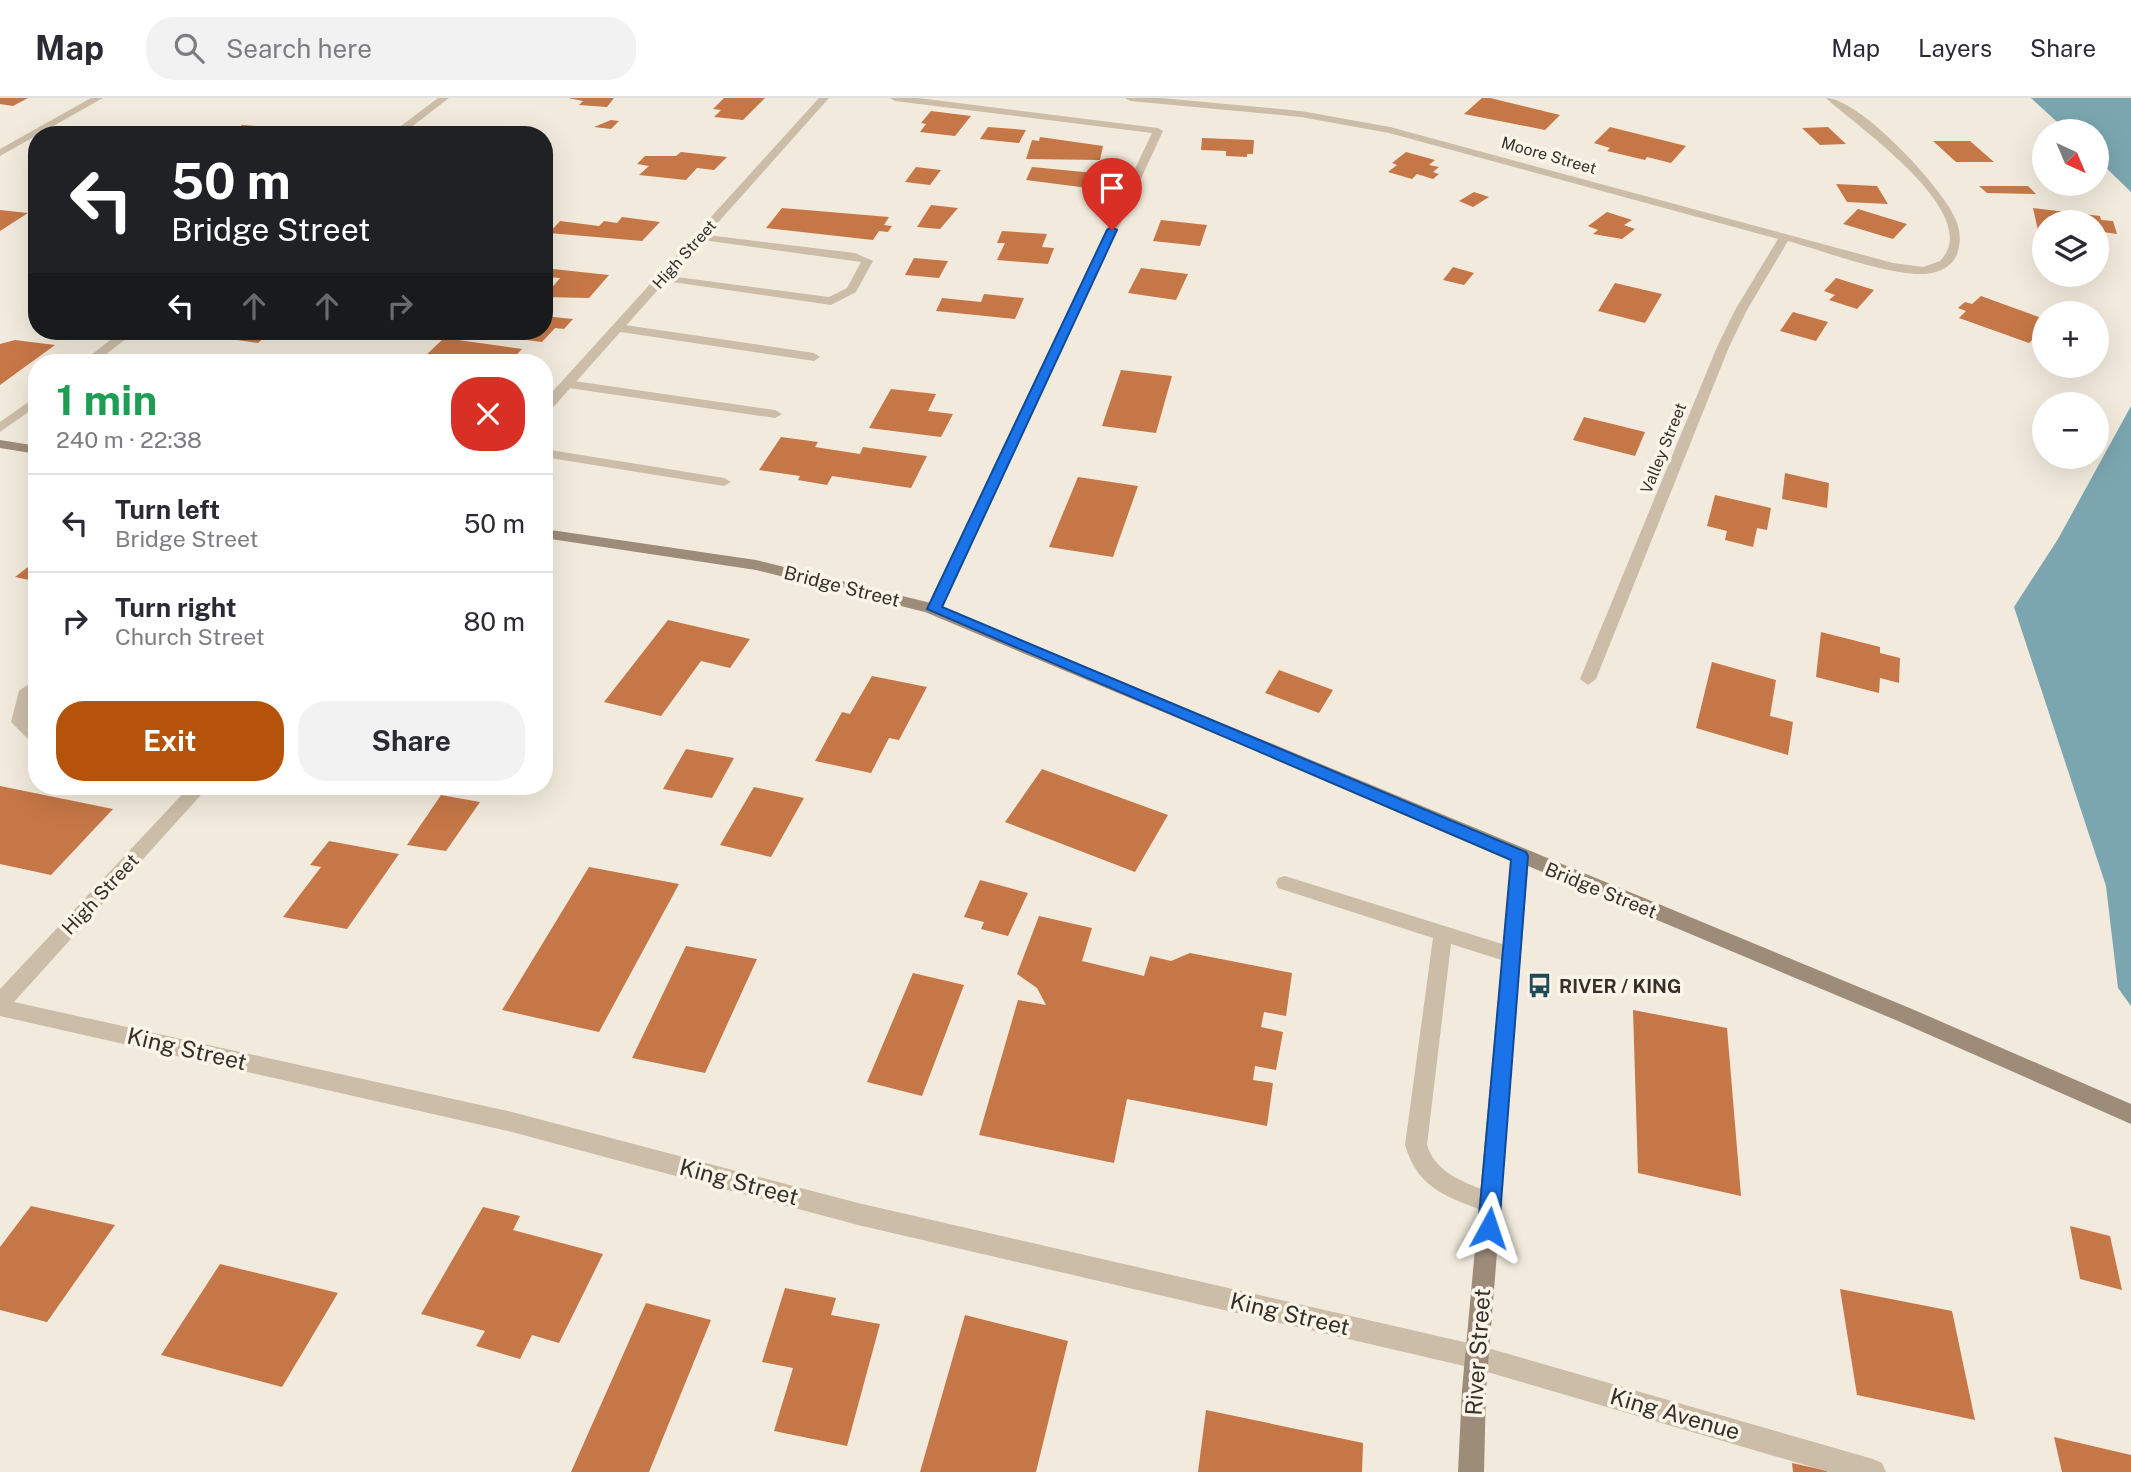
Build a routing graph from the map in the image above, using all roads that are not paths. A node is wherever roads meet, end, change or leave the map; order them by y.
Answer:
1 (98, 98) edge
2 (444, 98) edge
3 (824, 98) edge
4 (895, 98) edge
5 (1130, 98) edge
6 (1830, 98) edge
7 (48, 126) edge
8 (406, 126) edge
9 (28, 137) edge
10 (0, 153) edge
11 (699, 237) junction
12 (1785, 237) junction
13 (662, 278) junction
14 (618, 328) junction
15 (118, 340) edge
16 (99, 354) edge
17 (814, 357) dead end
18 (567, 384) junction
19 (553, 399) edge
20 (28, 407) edge
21 (775, 414) dead end
22 (0, 428) edge
23 (0, 444) edge
24 (28, 449) edge
25 (553, 454) edge
26 (724, 482) dead end
27 (553, 534) edge
28 (934, 609) junction
29 (1588, 679) dead end
30 (28, 698) edge
31 (28, 730) edge
32 (192, 795) edge
33 (1520, 856) junction
34 (1285, 883) dead end
35 (1443, 932) junction
36 (1511, 955) junction
37 (0, 1005) edge
38 (2131, 1114) edge
39 (1491, 1203) junction
40 (1477, 1357) junction
41 (1471, 1472) edge
42 (1873, 1472) edge

1 - 7 street
2 - 8 street
3 - 11 street, High Street
4 - 28 street
5 - 12 street, Moore Street
6 - 12 street, Moore Street
9 - 10 street
11 - 13 street, High Street
11 - 13 street
12 - 29 street, Valley Street
13 - 14 street, High Street
14 - 17 street
14 - 18 street, High Street
15 - 16 street
18 - 19 street, High Street
18 - 21 street
20 - 22 street
23 - 24 main road
25 - 26 street
27 - 28 main road, Bridge Street
28 - 33 main road, Bridge Street
30 - 31 street
32 - 37 street, High Street
33 - 36 main road, River Street
33 - 38 main road, Bridge Street
34 - 35 street
35 - 36 street
35 - 39 street
36 - 39 main road, River Street
37 - 40 street, King Street
39 - 40 main road, River Street
40 - 41 main road, River Street
40 - 42 street, King Avenue

